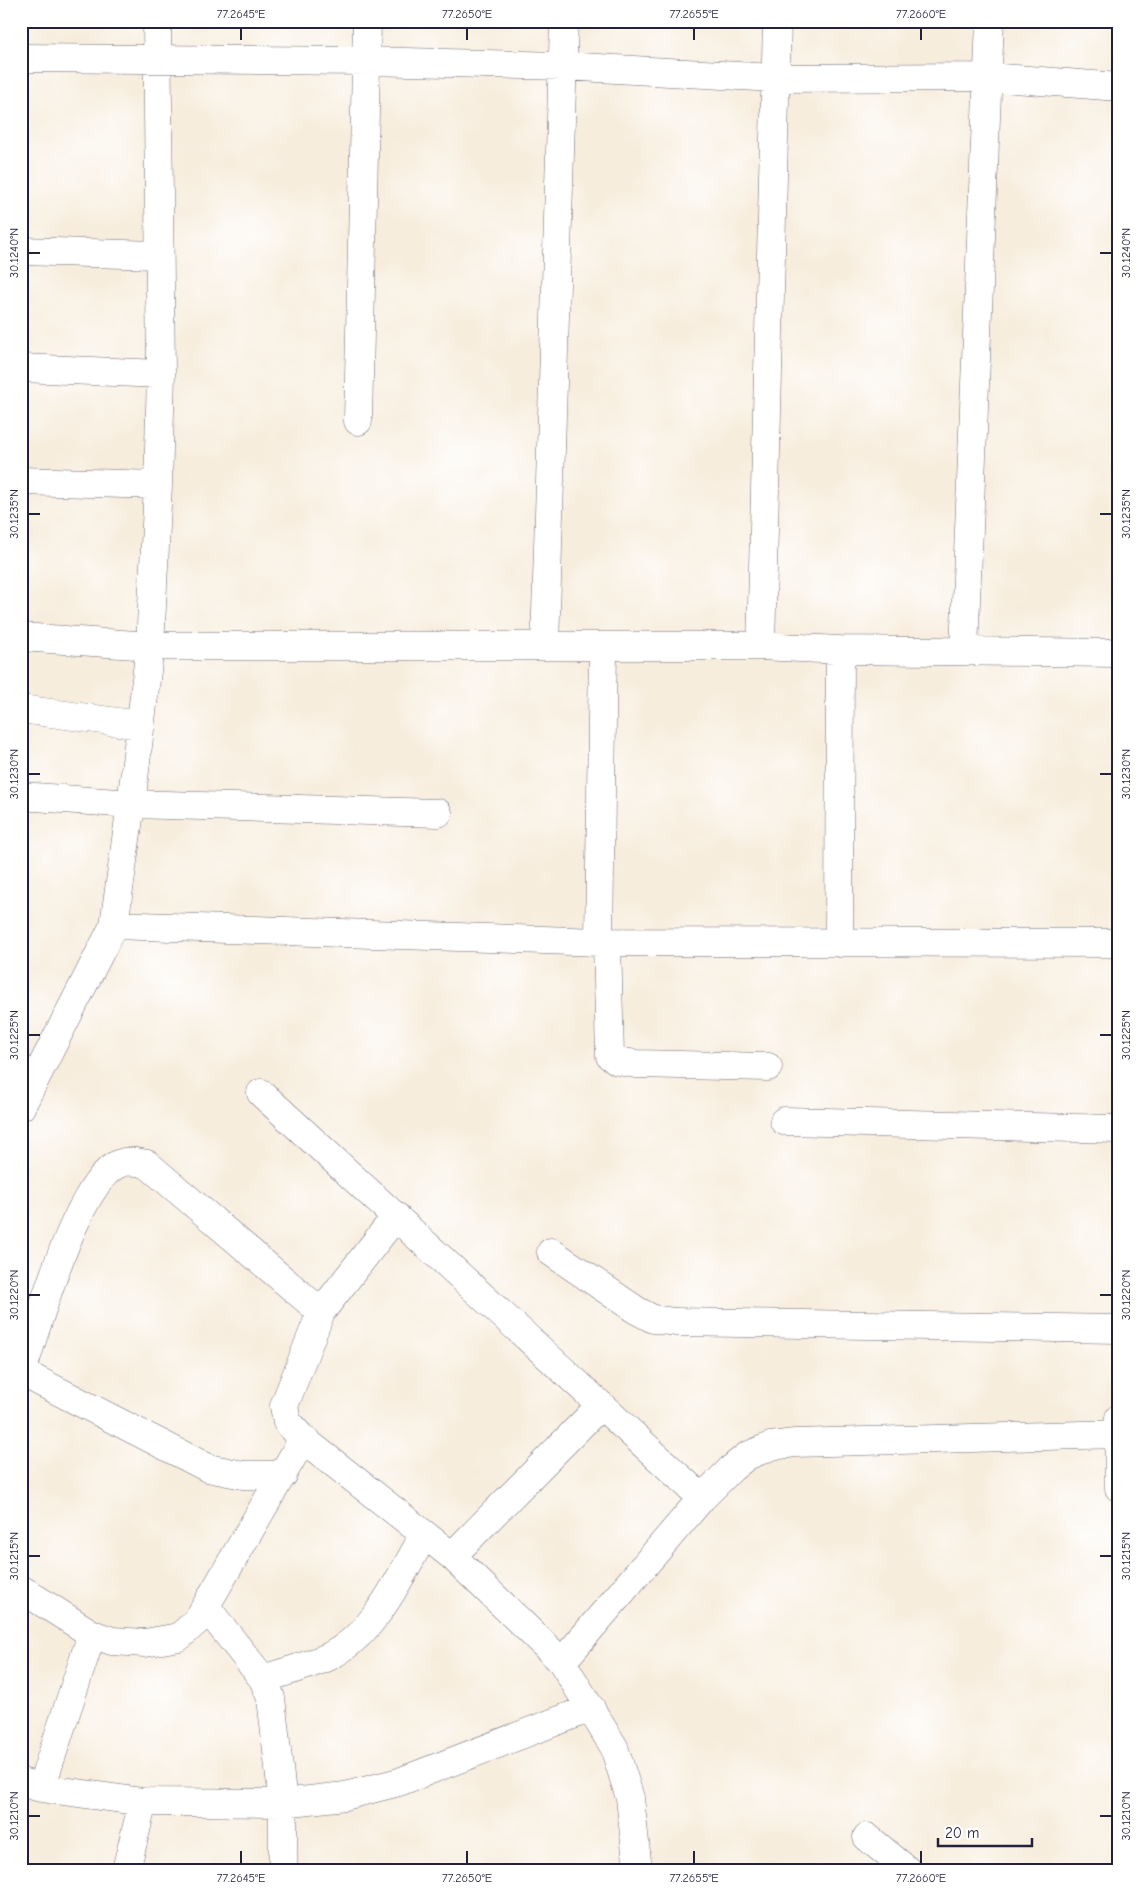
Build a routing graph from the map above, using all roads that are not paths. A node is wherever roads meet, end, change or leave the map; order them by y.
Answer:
1 (157, 21) edge
2 (367, 21) edge
3 (564, 21) edge
4 (777, 21) edge
5 (990, 21) edge
6 (21, 58) edge
7 (157, 60) junction
8 (367, 61) junction
9 (563, 66) junction
10 (989, 77) junction
11 (776, 78) junction
12 (1119, 87) edge
13 (21, 251) edge
14 (158, 254) junction
15 (21, 368) edge
16 (161, 374) junction
17 (358, 421) dead end
18 (21, 481) edge
19 (158, 485) junction
20 (21, 637) edge
21 (150, 646) junction
22 (545, 646) junction
23 (761, 646) junction
24 (603, 647) junction
25 (840, 650) junction
26 (964, 650) junction
27 (1119, 653) edge
28 (21, 709) edge
29 (140, 725) junction
30 (21, 796) edge
31 (131, 804) junction
32 (438, 813) dead end
33 (114, 925) junction
34 (603, 942) junction
35 (839, 943) junction
36 (1119, 944) edge
37 (768, 1067) dead end
38 (28, 1079) edge
39 (261, 1093) dead end
40 (21, 1107) edge
41 (784, 1121) dead end
42 (1119, 1129) edge
43 (396, 1216) junction
44 (551, 1252) dead end
45 (321, 1312) junction
46 (1119, 1329) edge
47 (21, 1372) edge
48 (601, 1405) junction
49 (1118, 1426) edge
50 (303, 1439) junction
51 (283, 1475) junction
52 (1119, 1488) edge
53 (702, 1498) junction
54 (424, 1534) junction
55 (452, 1556) junction
56 (21, 1589) edge
57 (206, 1608) junction
58 (92, 1634) junction
59 (562, 1662) junction
60 (263, 1679) junction
61 (591, 1708) junction
62 (31, 1785) edge
63 (143, 1802) junction
64 (284, 1803) junction
65 (868, 1837) dead end
66 (631, 1867) edge
67 (126, 1870) edge
68 (282, 1870) edge
69 (907, 1870) edge

1 - 7 street
2 - 8 street
3 - 9 street
4 - 11 street
5 - 10 street
6 - 7 street
7 - 8 street
7 - 14 street
8 - 9 street
8 - 17 street
9 - 11 street
9 - 22 street
10 - 11 street
10 - 12 street
10 - 26 street
11 - 23 street
13 - 14 street
14 - 16 street
15 - 16 street
16 - 19 street
18 - 19 street
19 - 21 street
20 - 21 street
21 - 22 street
21 - 29 street
22 - 24 street
23 - 24 street
23 - 25 street
24 - 34 street
25 - 26 street
25 - 35 street
26 - 27 street
28 - 29 street
29 - 31 street
30 - 31 street
31 - 32 street
31 - 33 street
33 - 34 street
33 - 38 street
34 - 35 street
34 - 37 street
35 - 36 street
38 - 40 street
39 - 43 street
41 - 42 street
43 - 45 street
43 - 48 street
44 - 46 street
45 - 47 street
45 - 50 street
47 - 51 street
48 - 53 street
48 - 55 street
49 - 52 street
49 - 53 street
50 - 51 street
50 - 54 street
51 - 57 street
53 - 59 street
54 - 55 street
54 - 60 street
55 - 59 street
56 - 58 street
57 - 58 street
57 - 60 street
58 - 62 street
59 - 61 street
60 - 64 street
61 - 64 street
61 - 66 street
62 - 63 street
63 - 64 street
63 - 67 street
64 - 68 street
65 - 69 street

